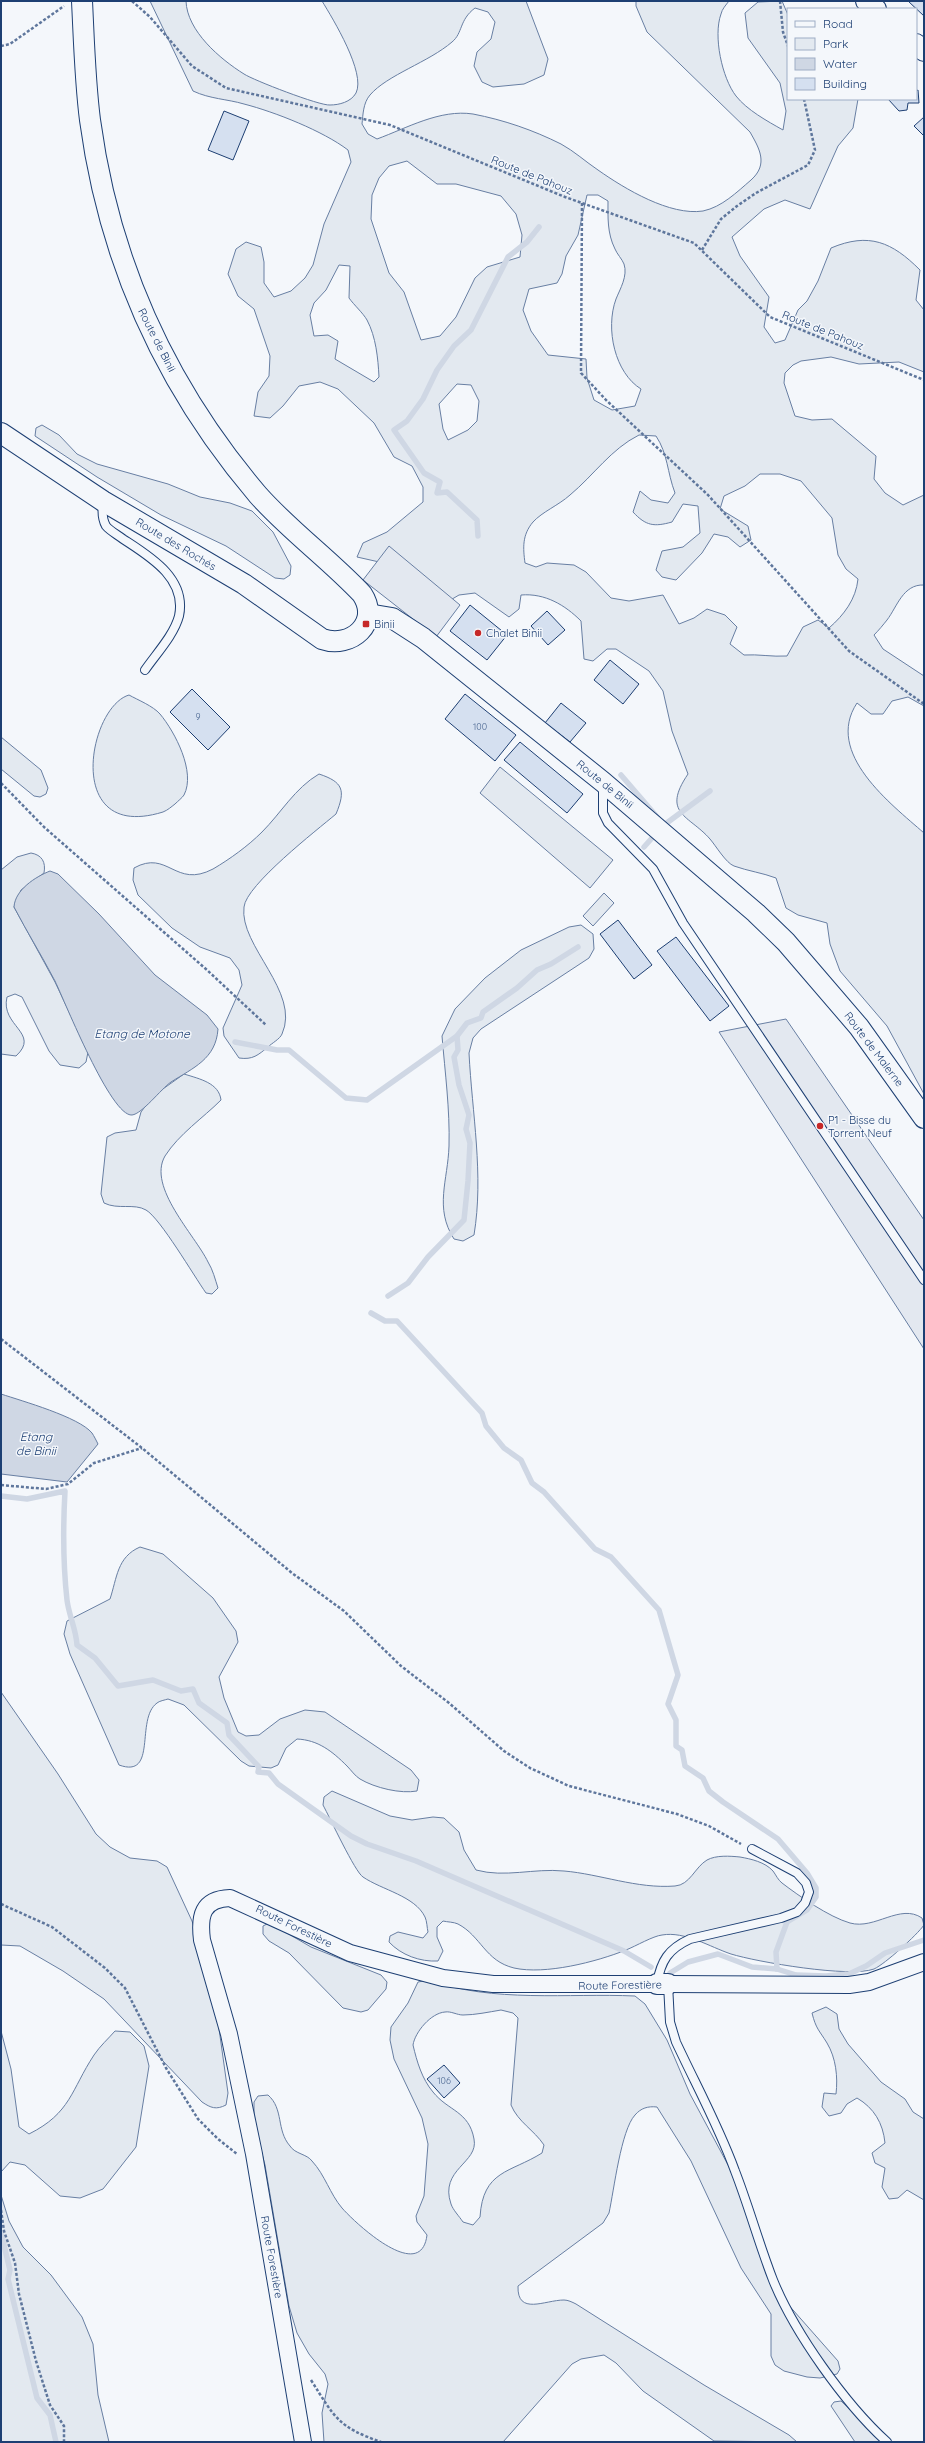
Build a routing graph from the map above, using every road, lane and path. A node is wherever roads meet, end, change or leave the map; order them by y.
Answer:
1 (132, 1) edge
2 (780, 1) edge
3 (866, 1) edge
4 (74, 3) edge
5 (875, 8) edge
6 (787, 43) edge
7 (1, 46) edge
8 (804, 100) edge
9 (582, 203) junction
10 (702, 250) junction
11 (924, 380) edge
12 (1, 433) edge
13 (103, 501) junction
14 (368, 614) junction
15 (145, 670) dead end
16 (924, 704) edge
17 (603, 782) junction
18 (1, 783) edge
19 (822, 982) joint
20 (266, 1025) dead end
21 (924, 1118) edge
22 (924, 1280) edge
23 (1, 1339) edge
24 (142, 1448) junction
25 (1, 1485) edge
26 (752, 1849) joint
27 (1, 1904) edge
28 (924, 1962) edge
29 (662, 1984) junction
30 (254, 2154) junction
31 (1, 2210) edge
32 (307, 2376) dead end
33 (64, 2442) edge
34 (304, 2442) edge
35 (381, 2442) edge
36 (887, 2442) edge

1 - 9 path, Route de Pahouz
2 - 6 path
3 - 5 street
4 - 7 path
4 - 14 street, Route de Binii
8 - 10 path
9 - 10 path, Route de Pahouz
9 - 16 path
10 - 11 path, Route de Pahouz
12 - 13 street, Route des Rochés
13 - 14 street, Route des Rochés
13 - 15 lane
14 - 17 street, Route de Binii
17 - 19 street, Route de Binii
17 - 22 lane
18 - 20 path
19 - 21 street, Route de Malerne
23 - 24 path
24 - 25 path
24 - 26 path
26 - 29 lane
27 - 30 path
28 - 29 street, Route Forestière
29 - 30 street, Route Forestière
29 - 36 lane
30 - 34 street, Route Forestière
31 - 33 path
32 - 35 path

